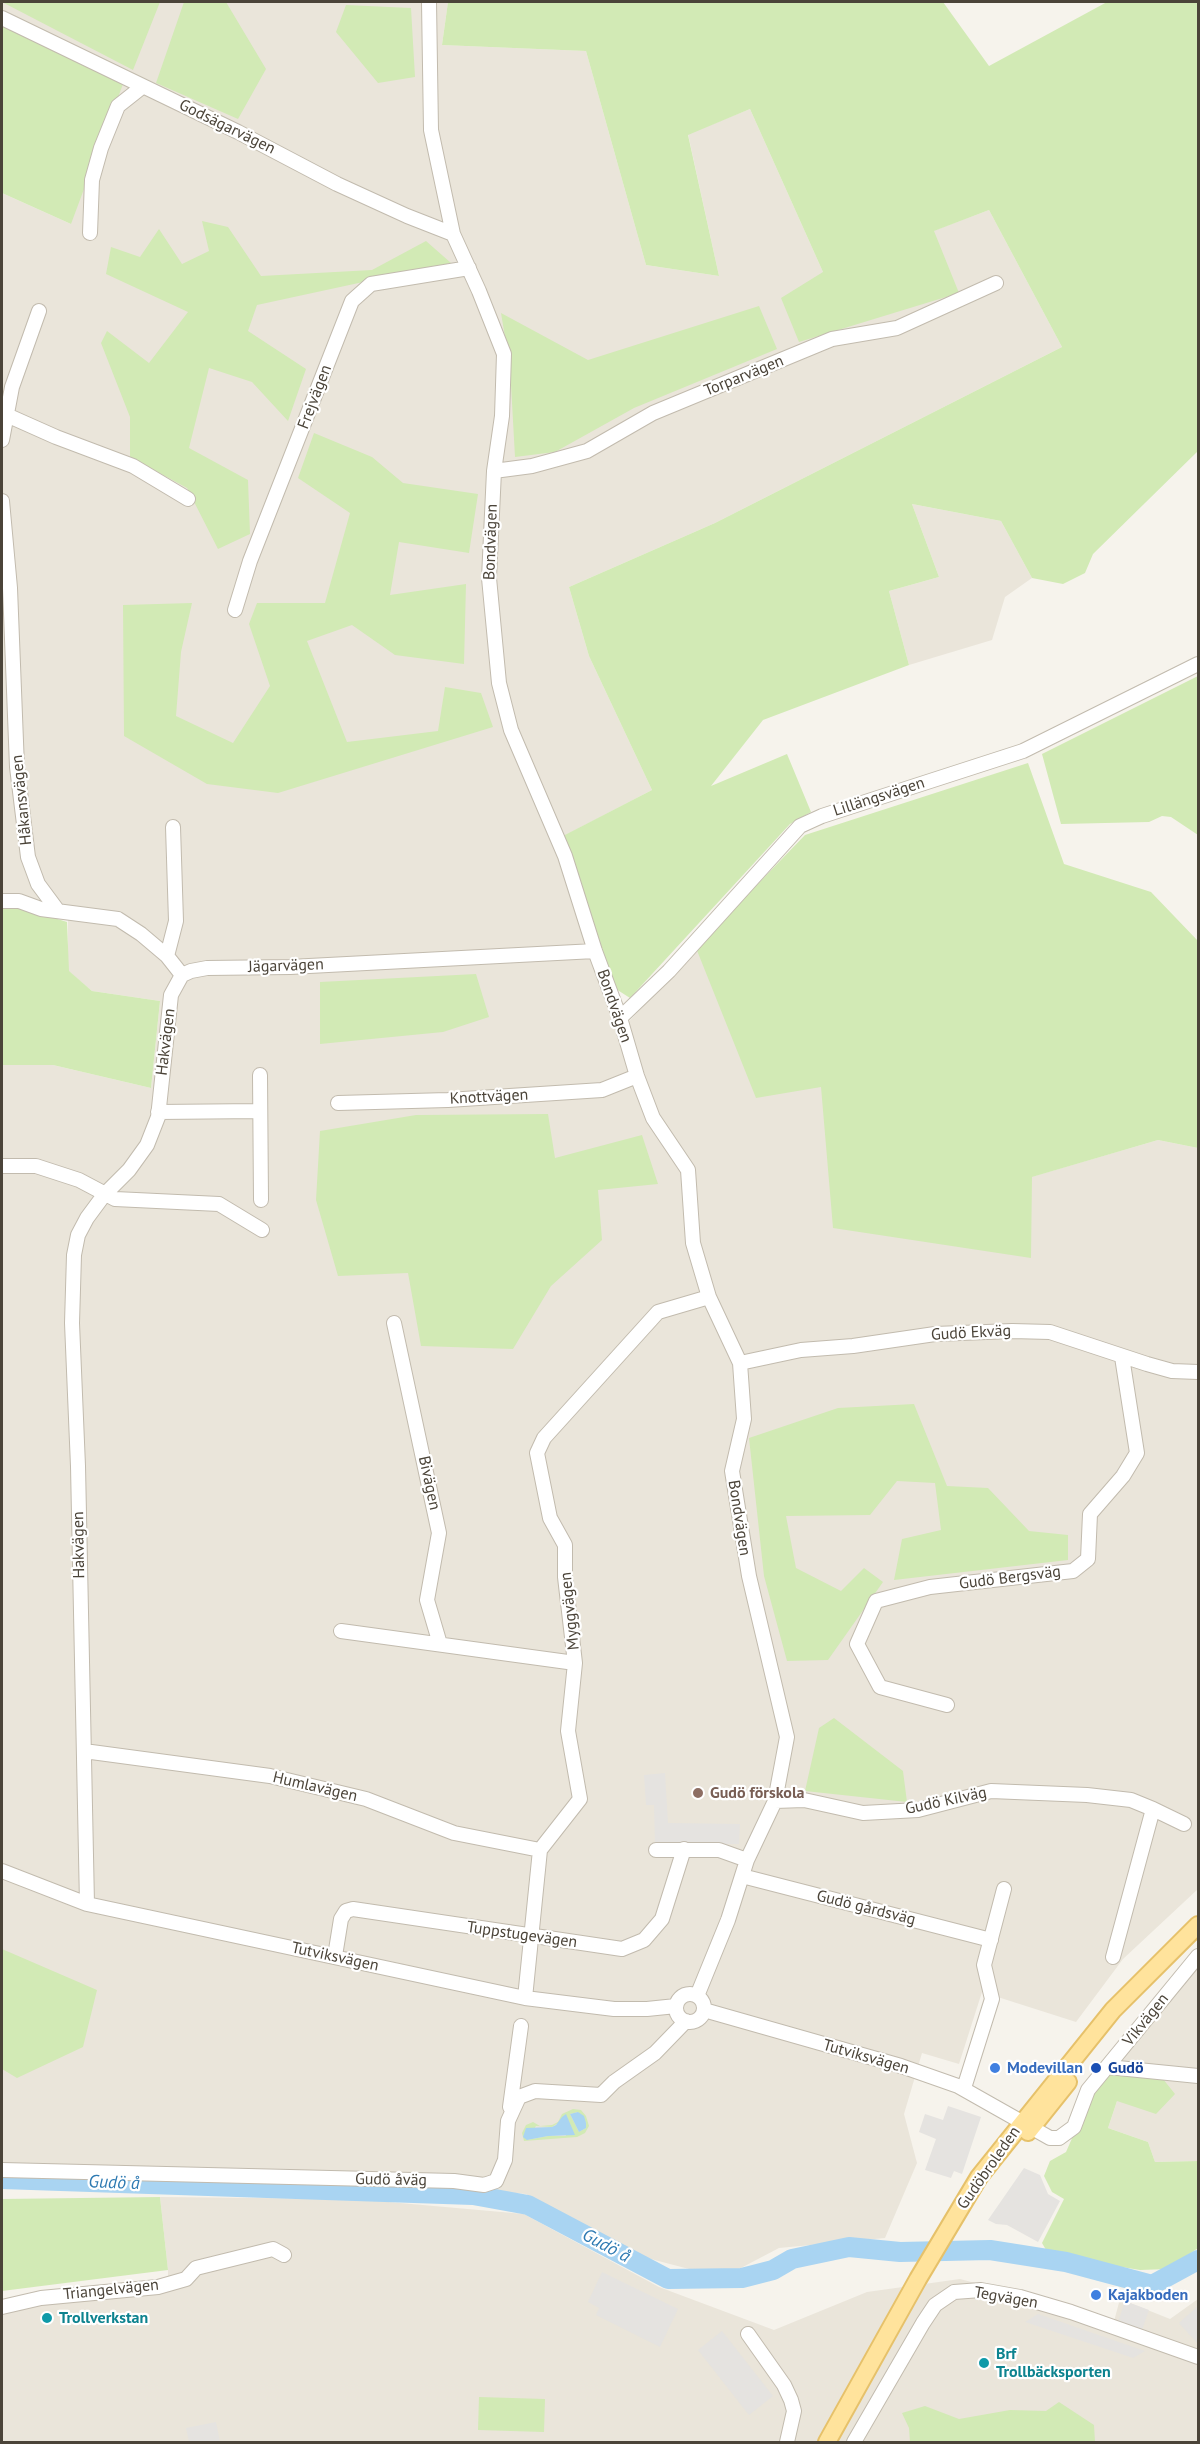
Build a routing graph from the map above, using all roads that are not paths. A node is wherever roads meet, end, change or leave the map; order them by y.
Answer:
1 (429, 2) edge
2 (2, 18) edge
3 (142, 87) junction
4 (90, 233) dead end
5 (453, 234) junction
6 (469, 268) junction
7 (996, 283) dead end
8 (39, 310) dead end
9 (4, 413) edge
10 (2, 440) edge
11 (494, 471) junction
12 (188, 499) dead end
13 (2, 501) edge
14 (235, 610) dead end
15 (1198, 664) edge
16 (173, 826) dead end
17 (2, 901) edge
18 (58, 911) junction
19 (595, 951) junction
20 (167, 956) junction
21 (182, 975) junction
22 (620, 1018) junction
23 (260, 1076) dead end
24 (637, 1076) junction
25 (338, 1103) dead end
26 (259, 1111) junction
27 (158, 1112) junction
28 (2, 1166) edge
29 (104, 1195) junction
30 (261, 1200) dead end
31 (262, 1230) dead end
32 (709, 1297) junction
33 (394, 1323) dead end
34 (1122, 1357) junction
35 (740, 1363) junction
36 (1198, 1372) edge
37 (340, 1632) dead end
38 (440, 1644) junction
39 (575, 1664) junction
40 (947, 1705) dead end
41 (84, 1751) junction
42 (775, 1801) junction
43 (1153, 1809) junction
44 (1184, 1824) dead end
45 (684, 1849) junction
46 (540, 1850) junction
47 (656, 1850) dead end
48 (747, 1860) junction
49 (2, 1871) edge
50 (742, 1876) junction
51 (1004, 1888) dead end
52 (87, 1904) junction
53 (1198, 1926) edge
54 (531, 1937) junction
55 (991, 1940) junction
56 (335, 1956) junction
57 (1198, 1956) edge
58 (1113, 1957) dead end
59 (697, 1996) junction
60 (525, 1998) junction
61 (676, 2006) junction
62 (704, 2010) junction
63 (686, 2021) junction
64 (521, 2026) dead end
65 (1108, 2067) junction
66 (1198, 2076) edge
67 (964, 2088) junction
68 (508, 2121) junction
69 (1026, 2125) junction
70 (2, 2170) edge
71 (284, 2255) dead end
72 (928, 2270) junction
73 (2, 2307) edge
74 (748, 2334) dead end
75 (1197, 2356) edge
76 (787, 2442) edge
77 (827, 2442) edge
78 (839, 2442) edge
79 (854, 2442) edge

1 - 5 street, Bondvägen
2 - 3 street, Godsägarvägen
3 - 4 street
3 - 5 street, Godsägarvägen
5 - 6 street, Bondvägen
6 - 11 street, Bondvägen
6 - 14 street, Frejvägen
7 - 11 street, Torparvägen
8 - 9 street
9 - 10 street
9 - 12 street
11 - 19 street, Bondvägen
13 - 18 street, Håkansvägen
15 - 22 street, Lillängsvägen
16 - 20 street
17 - 18 street
18 - 20 street
19 - 21 street, Jägarvägen
19 - 22 street, Bondvägen
20 - 21 street
21 - 27 street, Hakvägen
22 - 24 street, Bondvägen
23 - 26 street
24 - 25 street, Knottvägen
24 - 32 street, Bondvägen
26 - 27 street
26 - 30 street
27 - 29 street, Hakvägen
28 - 29 street
29 - 31 street
29 - 41 street, Hakvägen
32 - 35 street, Bondvägen
32 - 39 street, Myggvägen
33 - 38 street, Bivägen
34 - 35 street, Gudö Ekväg
34 - 36 street, Gudö Ekväg
34 - 40 street, Gudö Bergsväg
35 - 42 street, Bondvägen
37 - 38 street
38 - 39 street
39 - 46 street, Myggvägen
41 - 46 street, Humlavägen
41 - 52 street, Hakvägen
42 - 43 street, Gudö Kilväg
42 - 48 street, Bondvägen
43 - 44 street, Gudö Kilväg
43 - 58 street
45 - 47 street
45 - 48 street
45 - 54 street, Tuppstugevägen
46 - 54 street
48 - 50 street, Bondvägen
49 - 52 street, Tutviksvägen
50 - 55 street, Gudö gårdsväg
50 - 59 street, Bondvägen
51 - 55 street
52 - 56 street, Tutviksvägen
53 - 69 main road, Gudöbroleden
54 - 56 street, Tuppstugevägen
54 - 60 street
55 - 67 street
56 - 60 street, Tutviksvägen
57 - 65 street, Vikvägen
59 - 61 street
59 - 62 street
60 - 61 street, Tutviksvägen
61 - 63 street
62 - 63 street
62 - 67 street, Tutviksvägen
63 - 68 street, Gudö åväg
64 - 68 street
65 - 66 street
65 - 69 street, Vikvägen
67 - 69 street, Tutviksvägen
68 - 70 street, Gudö åväg
69 - 72 main road, Gudöbroleden
71 - 73 street, Triangelvägen
72 - 77 main road, Gudöbroleden
72 - 78 main road, Gudöbroleden
74 - 76 street
75 - 79 street, Tegvägen

